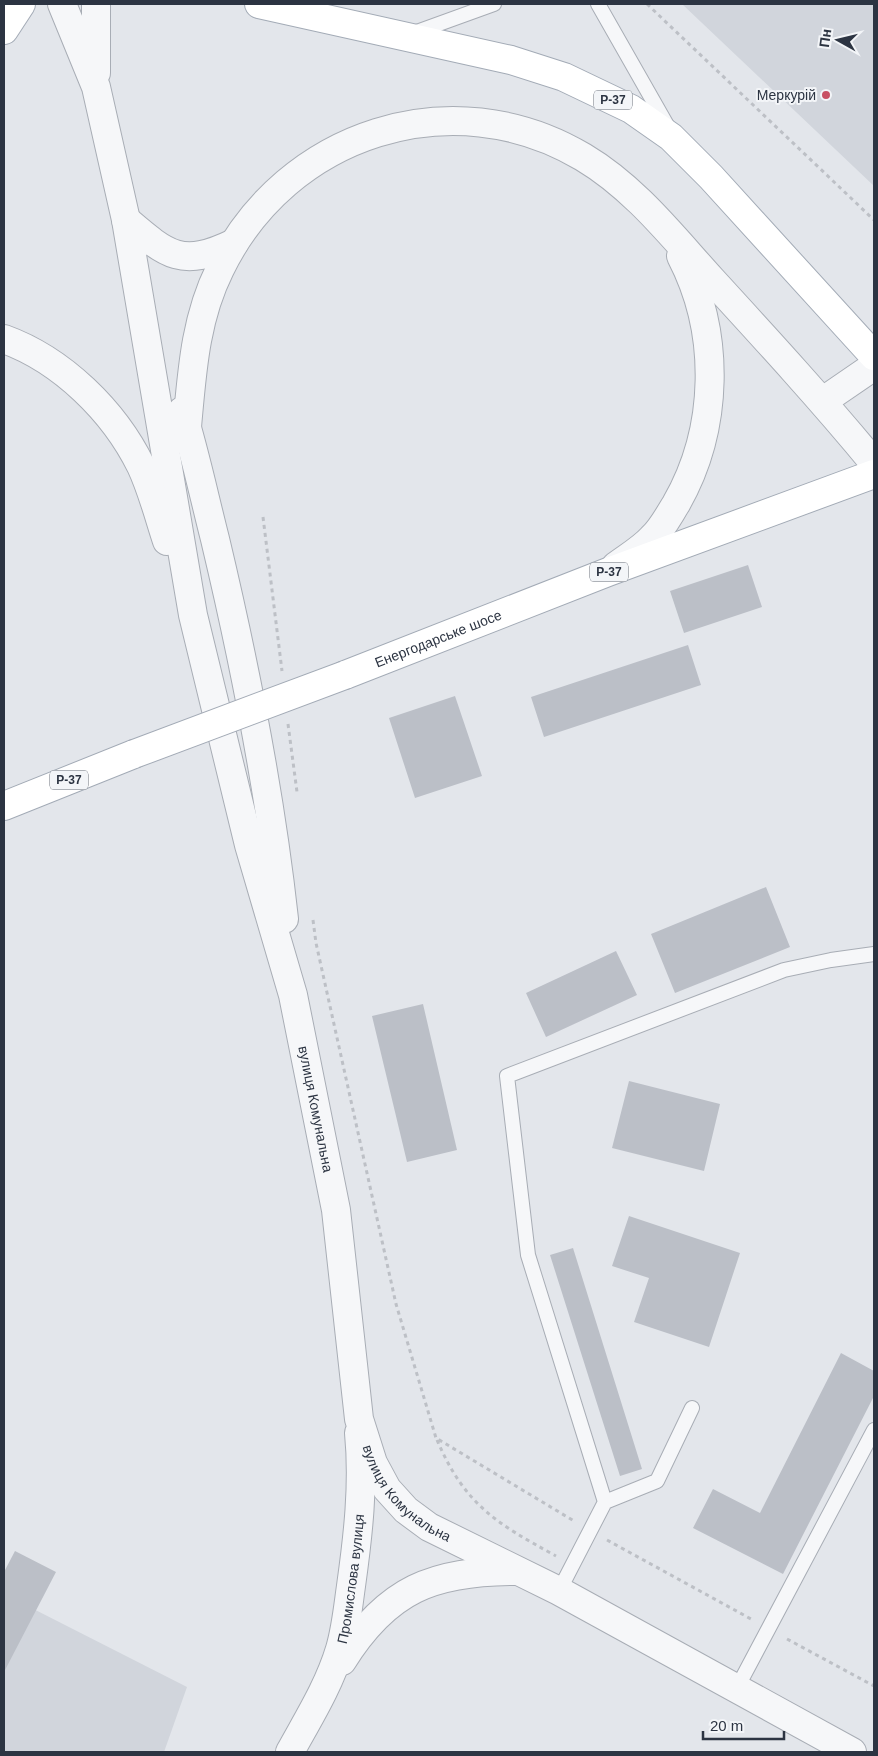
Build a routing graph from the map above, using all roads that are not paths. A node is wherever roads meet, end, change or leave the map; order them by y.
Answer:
1 (21, 4) edge
2 (62, 4) edge
3 (96, 4) edge
4 (259, 4) edge
5 (494, 4) edge
6 (598, 4) edge
7 (4, 30) edge
8 (408, 35) junction
9 (96, 87) junction
10 (678, 145) junction
11 (126, 220) junction
12 (663, 226) junction
13 (234, 243) junction
14 (4, 339) edge
15 (874, 356) edge
16 (874, 366) edge
17 (823, 402) junction
18 (187, 427) junction
19 (874, 463) edge
20 (874, 474) edge
21 (608, 572) junction
22 (193, 614) junction
23 (4, 806) edge
24 (874, 954) edge
25 (293, 995) junction
26 (355, 1392) junction
27 (692, 1408) dead end
28 (874, 1430) edge
29 (605, 1502) junction
30 (516, 1571) junction
31 (559, 1591) junction
32 (325, 1688) junction
33 (737, 1688) junction
34 (290, 1752) edge
35 (852, 1752) edge

1 - 7 main road
2 - 9 street
3 - 9 street
4 - 8 main road, Р-37
5 - 8 lane
6 - 10 lane
8 - 10 main road, Р-37
9 - 11 street
10 - 15 main road, Р-37
11 - 13 street
11 - 18 street
11 - 22 street
12 - 13 street
12 - 17 street
12 - 21 street
13 - 18 street
14 - 22 street
16 - 17 street
17 - 19 street
18 - 25 street
20 - 21 main road, Енергодарське шосе / Р-37
21 - 23 main road, Енергодарське шосе / Р-37, bridge
22 - 25 street
24 - 29 lane
25 - 26 street, вулиця Комунальна
26 - 30 street, вулиця Комунальна
26 - 32 street, Промислова вулиця
27 - 29 lane
28 - 33 lane
29 - 31 lane
30 - 31 street, вулиця Комунальна
30 - 32 street
31 - 33 street, вулиця Комунальна
32 - 34 street, Промислова вулиця
33 - 35 street, вулиця Комунальна

